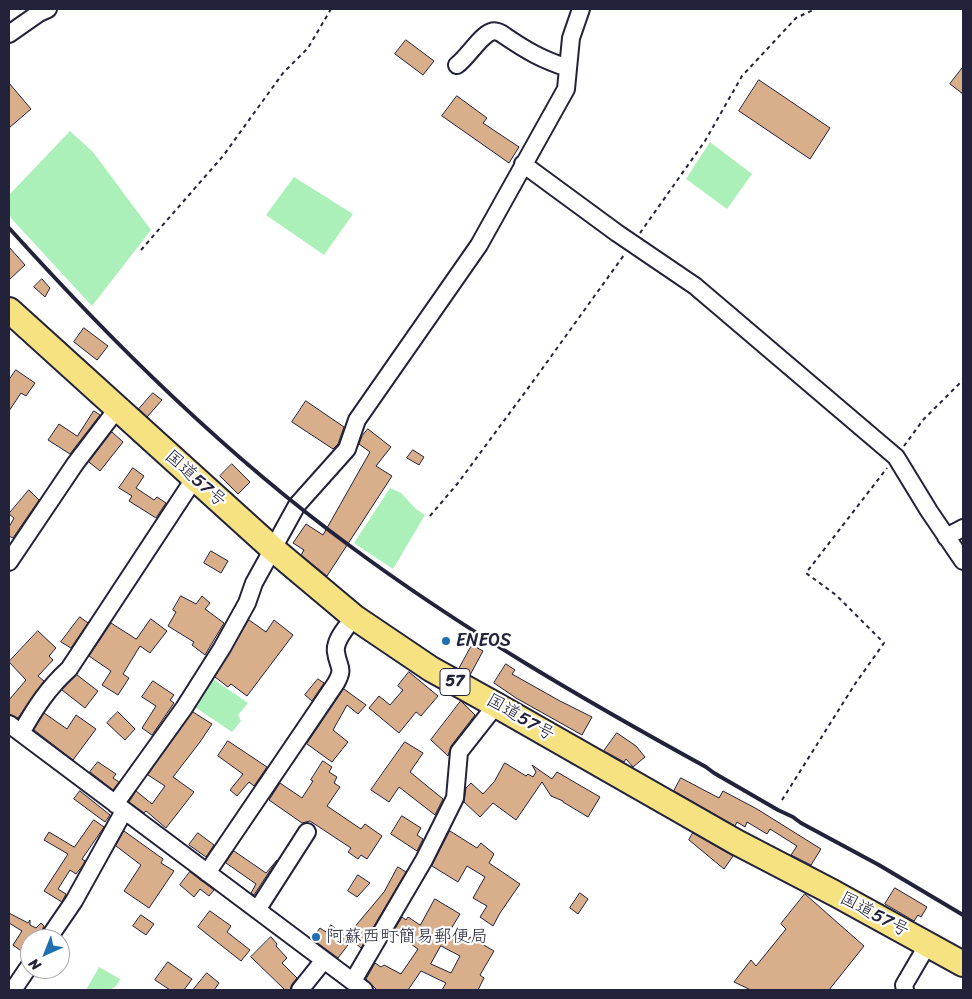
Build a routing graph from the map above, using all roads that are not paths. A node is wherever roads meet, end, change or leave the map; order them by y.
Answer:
1 (48, 9) edge
2 (581, 9) edge
3 (9, 34) edge
4 (457, 65) dead end
5 (568, 68) junction
6 (523, 164) junction
7 (9, 310) edge
8 (117, 409) junction
9 (194, 479) junction
10 (963, 528) edge
11 (946, 537) junction
12 (273, 549) junction
13 (963, 561) edge
14 (9, 562) edge
15 (354, 617) junction
16 (496, 704) junction
17 (15, 728) edge
18 (119, 807) junction
19 (307, 832) dead end
20 (207, 873) junction
21 (257, 910) junction
22 (55, 929) edge
23 (928, 944) junction
24 (324, 960) junction
25 (963, 964) edge
26 (20, 979) edge
27 (358, 986) edge
28 (13, 990) edge
29 (300, 990) edge
30 (904, 990) edge

1 - 3 street
2 - 5 street
4 - 5 street
5 - 6 street
6 - 11 street
6 - 12 street
7 - 8 highway, 国道57号 / 57
8 - 9 highway, 国道57号 / 57
8 - 14 street
9 - 12 highway, 国道57号 / 57
9 - 17 street
10 - 11 street
11 - 13 street
12 - 15 highway, 国道57号 / 57
12 - 18 street
15 - 16 highway, 国道57号 / 57
15 - 20 street
16 - 23 highway, 国道57号 / 57
16 - 27 street
17 - 18 street
18 - 20 street
18 - 22 street
19 - 21 street
20 - 21 street
21 - 24 street
23 - 25 highway, 国道57号 / 57
23 - 30 street
24 - 27 street
24 - 29 street
26 - 28 street

